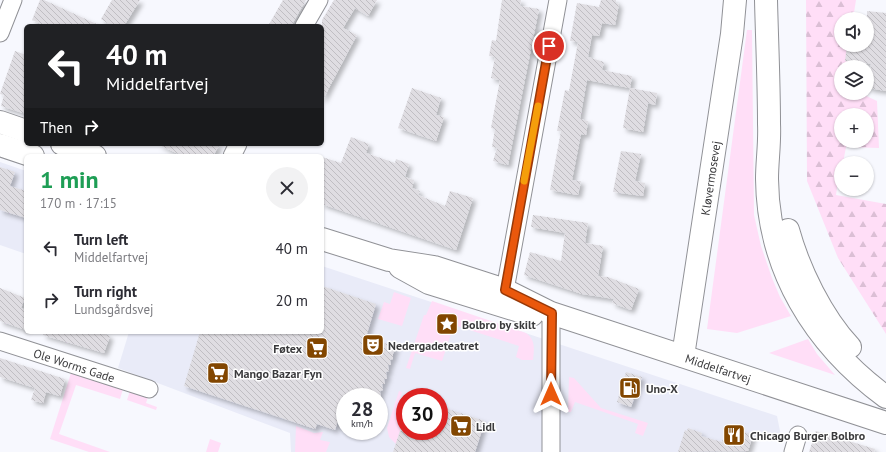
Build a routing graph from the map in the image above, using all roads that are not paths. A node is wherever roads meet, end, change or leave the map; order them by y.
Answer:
1 (13, 0) edge
2 (319, 0) edge
3 (558, 0) edge
4 (734, 0) edge
5 (766, 0) edge
6 (305, 24) edge
7 (0, 33) edge
8 (0, 122) edge
9 (24, 130) edge
10 (770, 143) junction
11 (0, 145) edge
12 (68, 146) edge
13 (27, 154) edge
14 (90, 154) edge
15 (324, 240) edge
16 (390, 260) junction
17 (505, 290) junction
18 (552, 313) junction
19 (0, 341) edge
20 (683, 356) junction
21 (886, 385) edge
22 (149, 389) dead end
23 (886, 396) edge
24 (886, 423) edge
25 (798, 435) dead end
26 (551, 452) edge
27 (793, 452) edge

1 - 7 street
2 - 6 street
3 - 17 street
4 - 20 main road, Kløvermosevej
5 - 10 main road
8 - 9 main road
10 - 21 main road
10 - 23 main road
11 - 13 main road
12 - 14 main road
15 - 16 main road, Middelfartvej
16 - 17 main road, Middelfartvej
16 - 18 main road, Middelfartvej
17 - 18 main road, Middelfartvej
18 - 20 main road, Middelfartvej
18 - 26 street
19 - 22 street, Ole Worms Gade
20 - 24 main road, Middelfartvej
25 - 27 street

